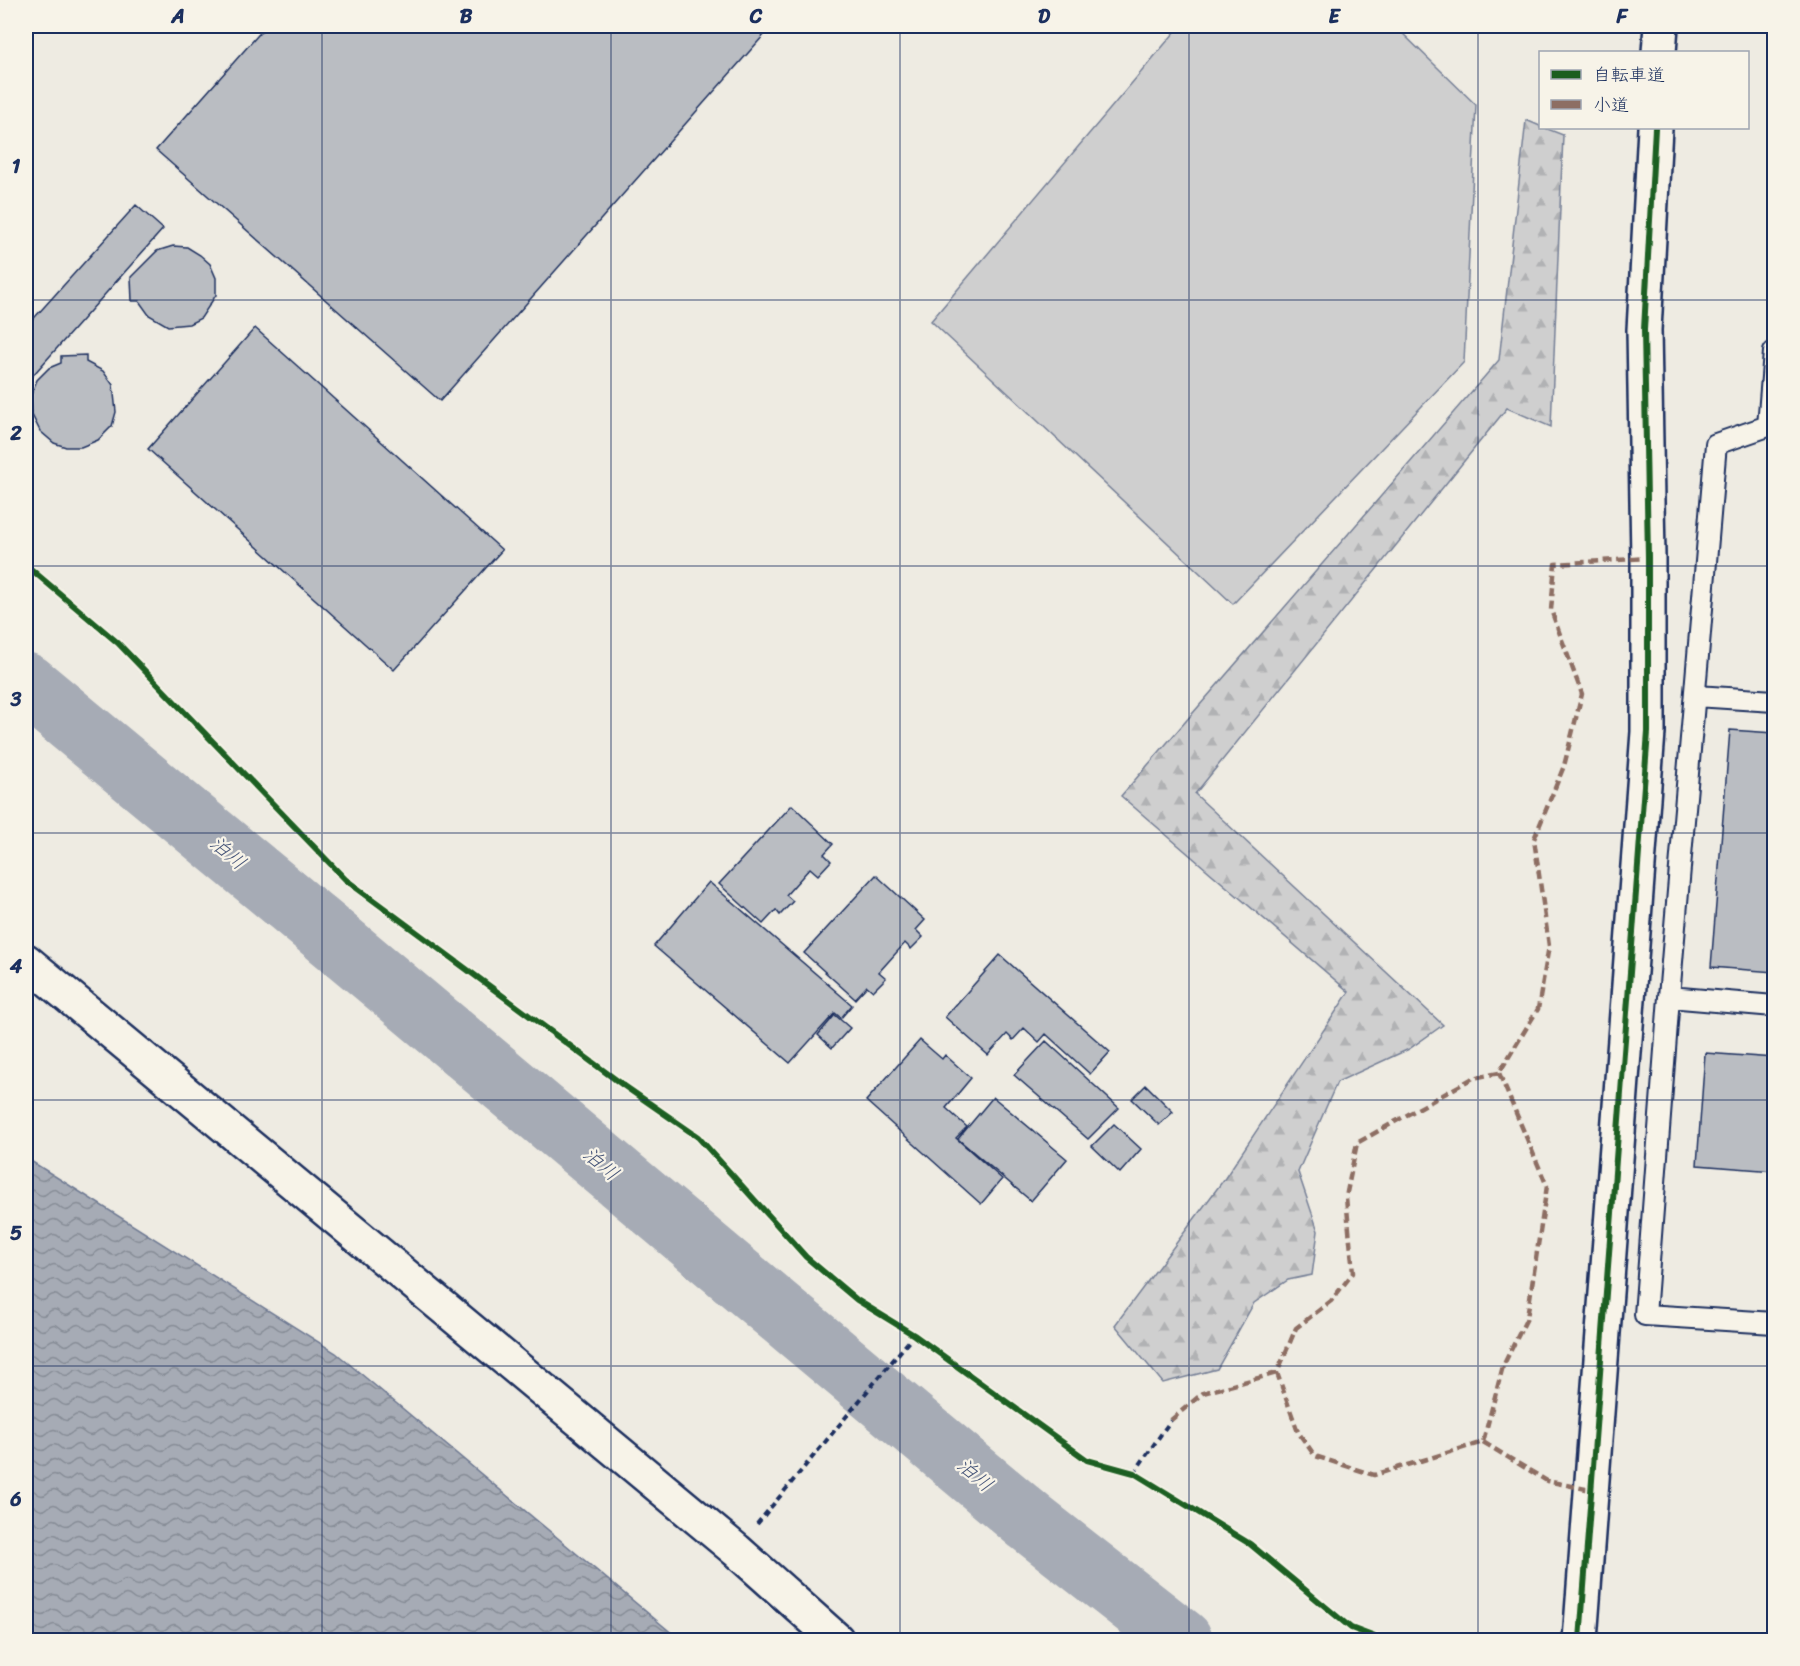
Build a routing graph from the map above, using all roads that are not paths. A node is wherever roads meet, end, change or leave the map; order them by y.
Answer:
1 (1661, 26) edge
2 (1659, 51) edge
3 (1655, 129) edge
4 (1774, 352) edge
5 (1771, 428) edge
6 (1696, 696) junction
7 (1774, 701) edge
8 (26, 961) edge
9 (1669, 997) junction
10 (1774, 1006) edge
11 (1774, 1323) edge
12 (837, 1641) edge
13 (1580, 1641) edge

1 - 2 street
3 - 13 street
4 - 5 lane
5 - 6 lane
6 - 7 lane
6 - 9 lane
8 - 12 street
9 - 10 lane
9 - 11 lane

